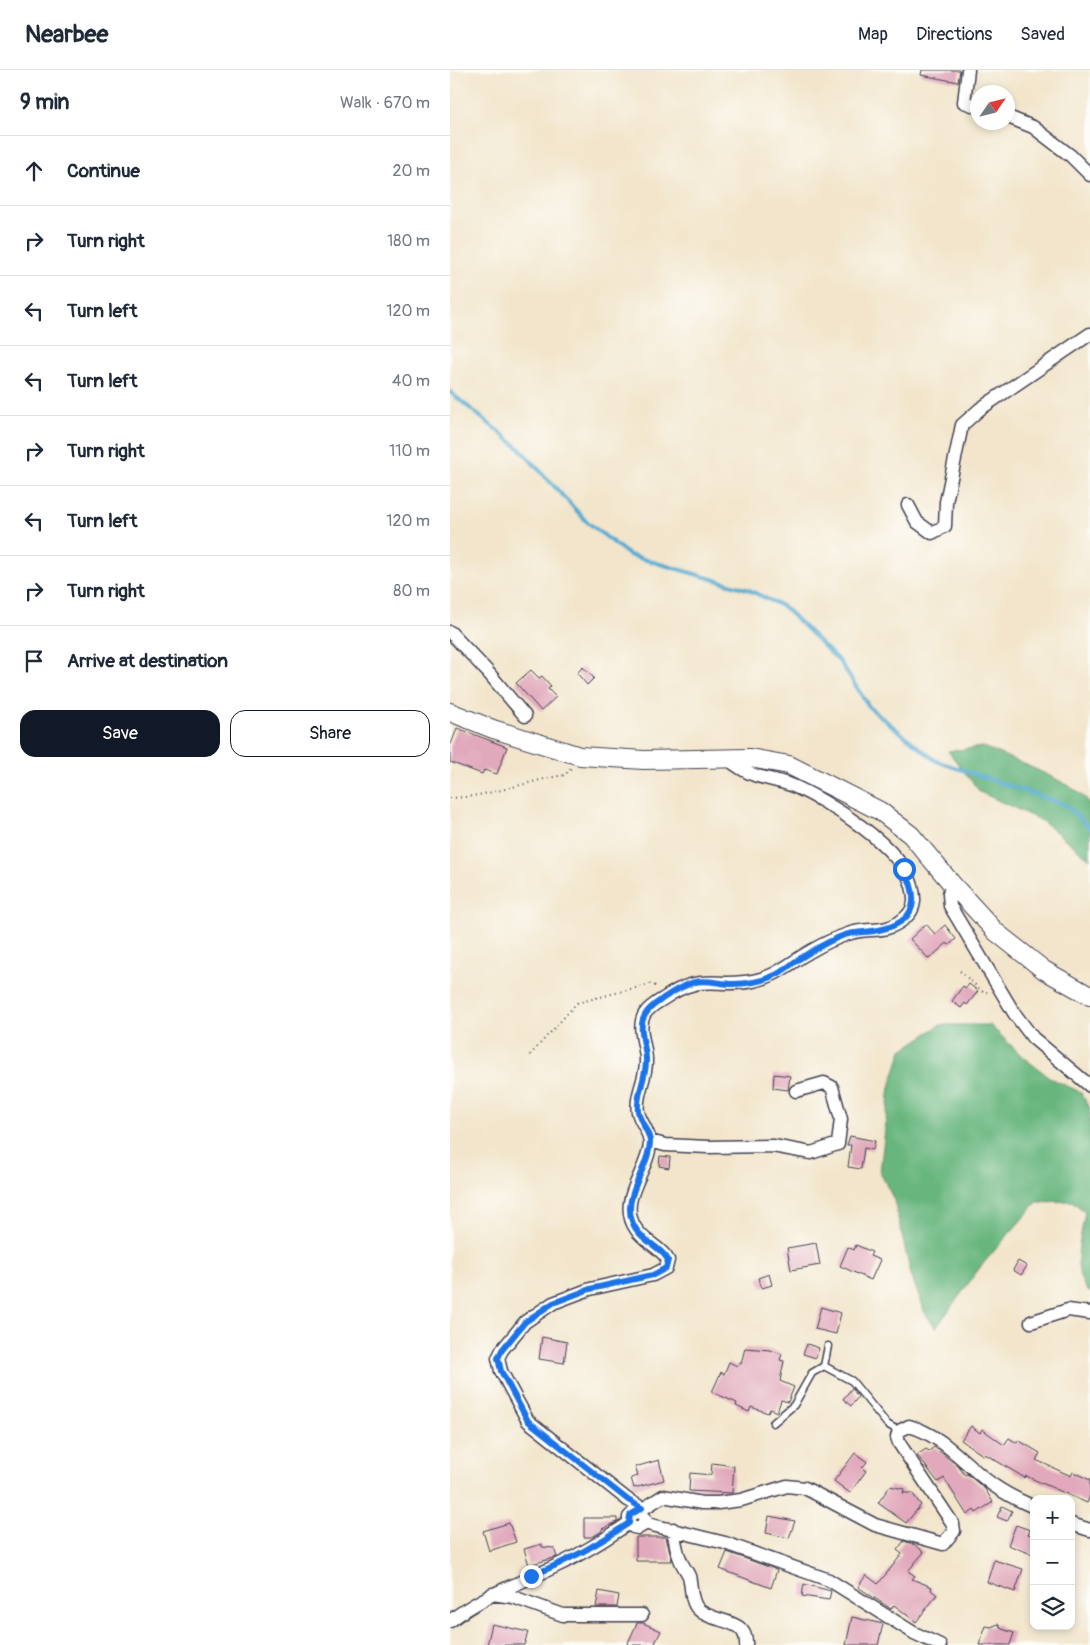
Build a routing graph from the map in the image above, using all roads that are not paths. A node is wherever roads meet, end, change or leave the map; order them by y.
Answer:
1 (968, 70) edge
2 (970, 104) edge
3 (1015, 121) edge
4 (1090, 175) edge
5 (1090, 334) edge
6 (908, 505) dead end
7 (450, 632) edge
8 (450, 712) edge
9 (524, 716) dead end
10 (726, 759) junction
11 (952, 884) junction
12 (1090, 996) edge
13 (1090, 1086) edge
14 (796, 1091) dead end
15 (650, 1142) junction
16 (1090, 1313) edge
17 (1031, 1322) dead end
18 (828, 1346) dead end
19 (824, 1366) junction
20 (773, 1422) dead end
21 (899, 1431) junction
22 (1030, 1505) edge
23 (640, 1510) junction
24 (629, 1523) junction
25 (644, 1523) junction
26 (1075, 1525) edge
27 (673, 1529) junction
28 (1090, 1530) edge
29 (492, 1594) junction
30 (642, 1615) dead end
31 (450, 1621) edge
32 (746, 1645) edge
33 (940, 1645) edge

1 - 2 street
3 - 4 street
5 - 6 street
7 - 9 street
8 - 10 main road
10 - 11 main road
10 - 15 street
11 - 12 main road
11 - 13 street
14 - 15 street
15 - 23 street
16 - 17 street
18 - 19 lane
19 - 20 lane
19 - 21 lane
21 - 22 street
21 - 23 street
23 - 24 street
23 - 25 street
24 - 25 street
24 - 29 street
25 - 27 street
26 - 28 street
27 - 32 street
27 - 33 street
29 - 30 street
29 - 31 street

